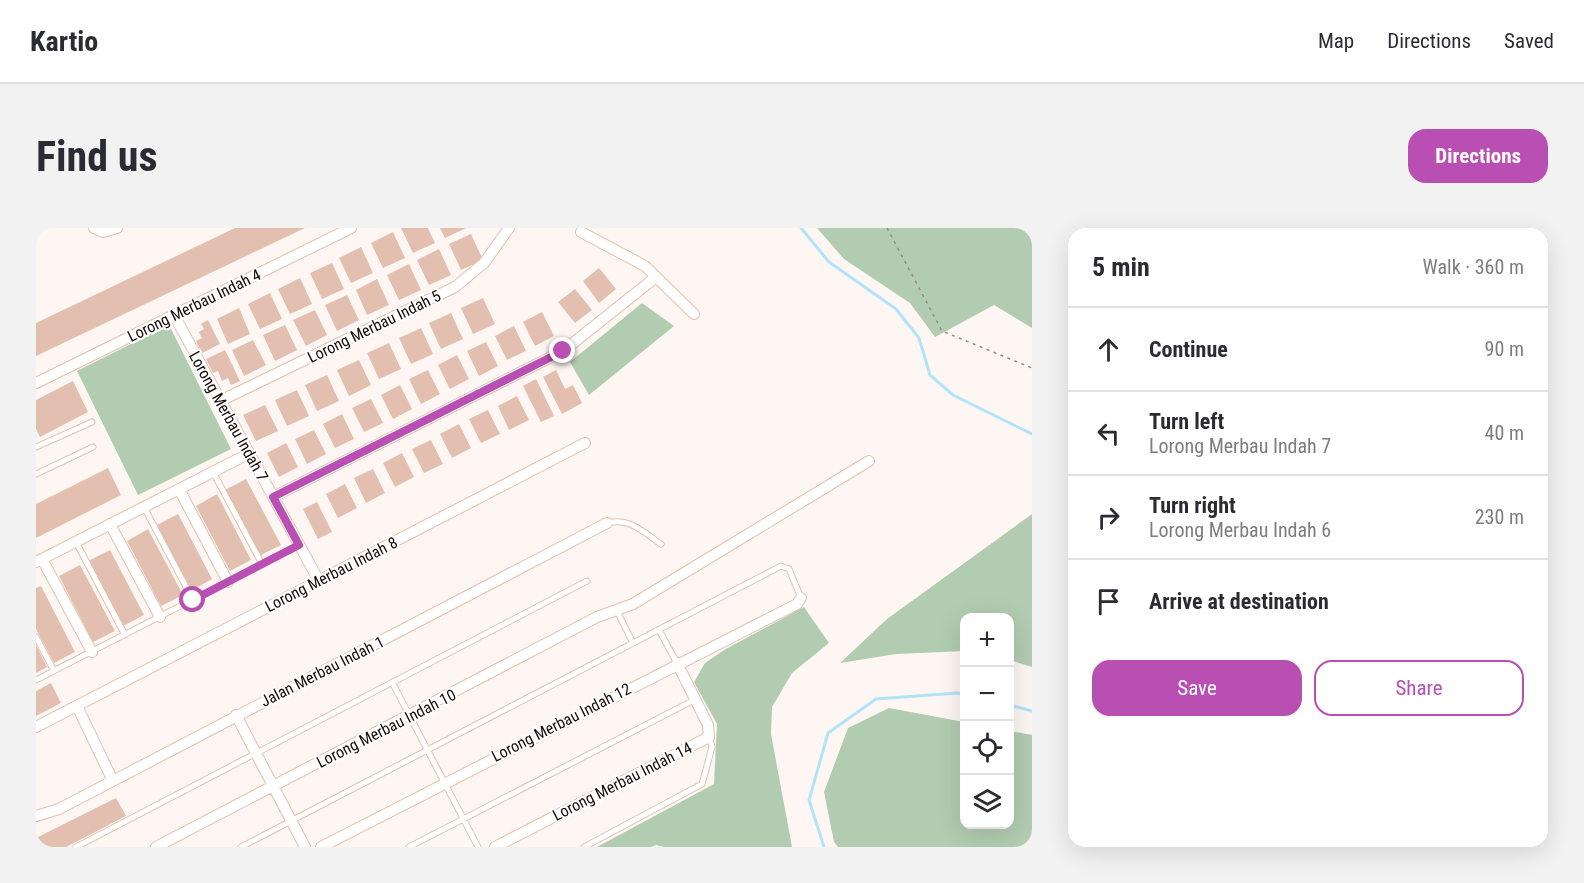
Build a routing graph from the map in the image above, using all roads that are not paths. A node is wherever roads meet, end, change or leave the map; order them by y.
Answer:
1 (94, 228) edge
2 (117, 228) edge
3 (509, 228) edge
4 (348, 229) edge
5 (581, 232) dead end
6 (656, 277) junction
7 (694, 314) dead end
8 (174, 315) junction
9 (36, 383) edge
10 (220, 401) junction
11 (92, 422) dead end
12 (585, 443) dead end
13 (36, 447) edge
14 (93, 447) dead end
15 (248, 454) junction
16 (869, 461) dead end
17 (213, 472) junction
18 (36, 474) edge
19 (179, 489) junction
20 (273, 497) junction
21 (144, 507) junction
22 (606, 523) joint
23 (110, 524) junction
24 (76, 542) junction
25 (661, 544) dead end
26 (299, 545) junction
27 (39, 560) edge
28 (262, 564) junction
29 (319, 581) junction
30 (587, 581) dead end
31 (228, 582) junction
32 (801, 598) joint
33 (193, 600) junction
34 (616, 608) junction
35 (160, 617) junction
36 (658, 630) junction
37 (124, 635) junction
38 (36, 638) edge
39 (633, 643) junction
40 (92, 652) junction
41 (677, 663) junction
42 (54, 671) junction
43 (36, 680) edge
44 (392, 682) junction
45 (696, 699) junction
46 (78, 706) junction
47 (236, 715) junction
48 (410, 716) junction
49 (36, 727) edge
50 (709, 736) junction
51 (427, 749) junction
52 (257, 754) junction
53 (112, 779) junction
54 (444, 782) junction
55 (273, 785) junction
56 (36, 816) edge
57 (463, 818) junction
58 (291, 821) junction
59 (76, 847) edge
60 (156, 847) edge
61 (241, 847) edge
62 (305, 847) edge
63 (321, 847) edge
64 (409, 847) edge
65 (478, 847) edge
66 (495, 847) edge
67 (584, 847) edge

1 - 2 street
3 - 10 street, Lorong Merbau Indah 5
4 - 8 street, Lorong Merbau Indah 4
5 - 6 street
6 - 7 street
6 - 20 street
8 - 9 street, Lorong Merbau Indah 4
8 - 10 street, Lorong Merbau Indah 7
10 - 15 street, Lorong Merbau Indah 7
11 - 13 lane
12 - 29 street, Lorong Merbau Indah 8
14 - 18 lane
15 - 17 street
15 - 20 street, Lorong Merbau Indah 7
16 - 34 street, Lorong Merbau Indah 10
17 - 19 street
17 - 28 lane
19 - 21 street
19 - 31 street
20 - 26 street, Lorong Merbau Indah 7
21 - 23 street
21 - 33 lane
22 - 25 lane
22 - 47 street, Jalan Merbau Indah 1
23 - 24 street
23 - 35 street
24 - 27 street
24 - 37 lane
26 - 28 lane
26 - 29 street, Lorong Merbau Indah 7
27 - 40 street
28 - 31 lane
29 - 46 street, Lorong Merbau Indah 8
30 - 44 lane
31 - 33 lane
32 - 36 lane
32 - 41 street, Lorong Merbau Indah 12
33 - 35 lane
34 - 39 lane
34 - 48 street, Lorong Merbau Indah 10
35 - 37 lane
36 - 39 lane
36 - 41 lane
37 - 40 lane
38 - 42 lane
39 - 51 lane
40 - 42 lane
41 - 45 street, Lorong Merbau Indah 14
41 - 54 street, Lorong Merbau Indah 12
42 - 43 lane
44 - 48 lane
44 - 52 lane
45 - 50 street, Lorong Merbau Indah 14
45 - 57 lane
46 - 49 street, Lorong Merbau Indah 8
46 - 53 street
47 - 52 street
47 - 53 street, Jalan Merbau Indah 1
48 - 51 lane
48 - 55 street, Lorong Merbau Indah 10
50 - 66 street, Lorong Merbau Indah 14
50 - 67 lane
51 - 54 lane
51 - 58 lane
52 - 55 street
52 - 59 lane
53 - 56 street, Jalan Merbau Indah 1
54 - 57 lane
54 - 63 street, Lorong Merbau Indah 12
55 - 58 street
55 - 60 street, Lorong Merbau Indah 10
57 - 64 lane
57 - 65 lane
58 - 61 lane
58 - 62 street

